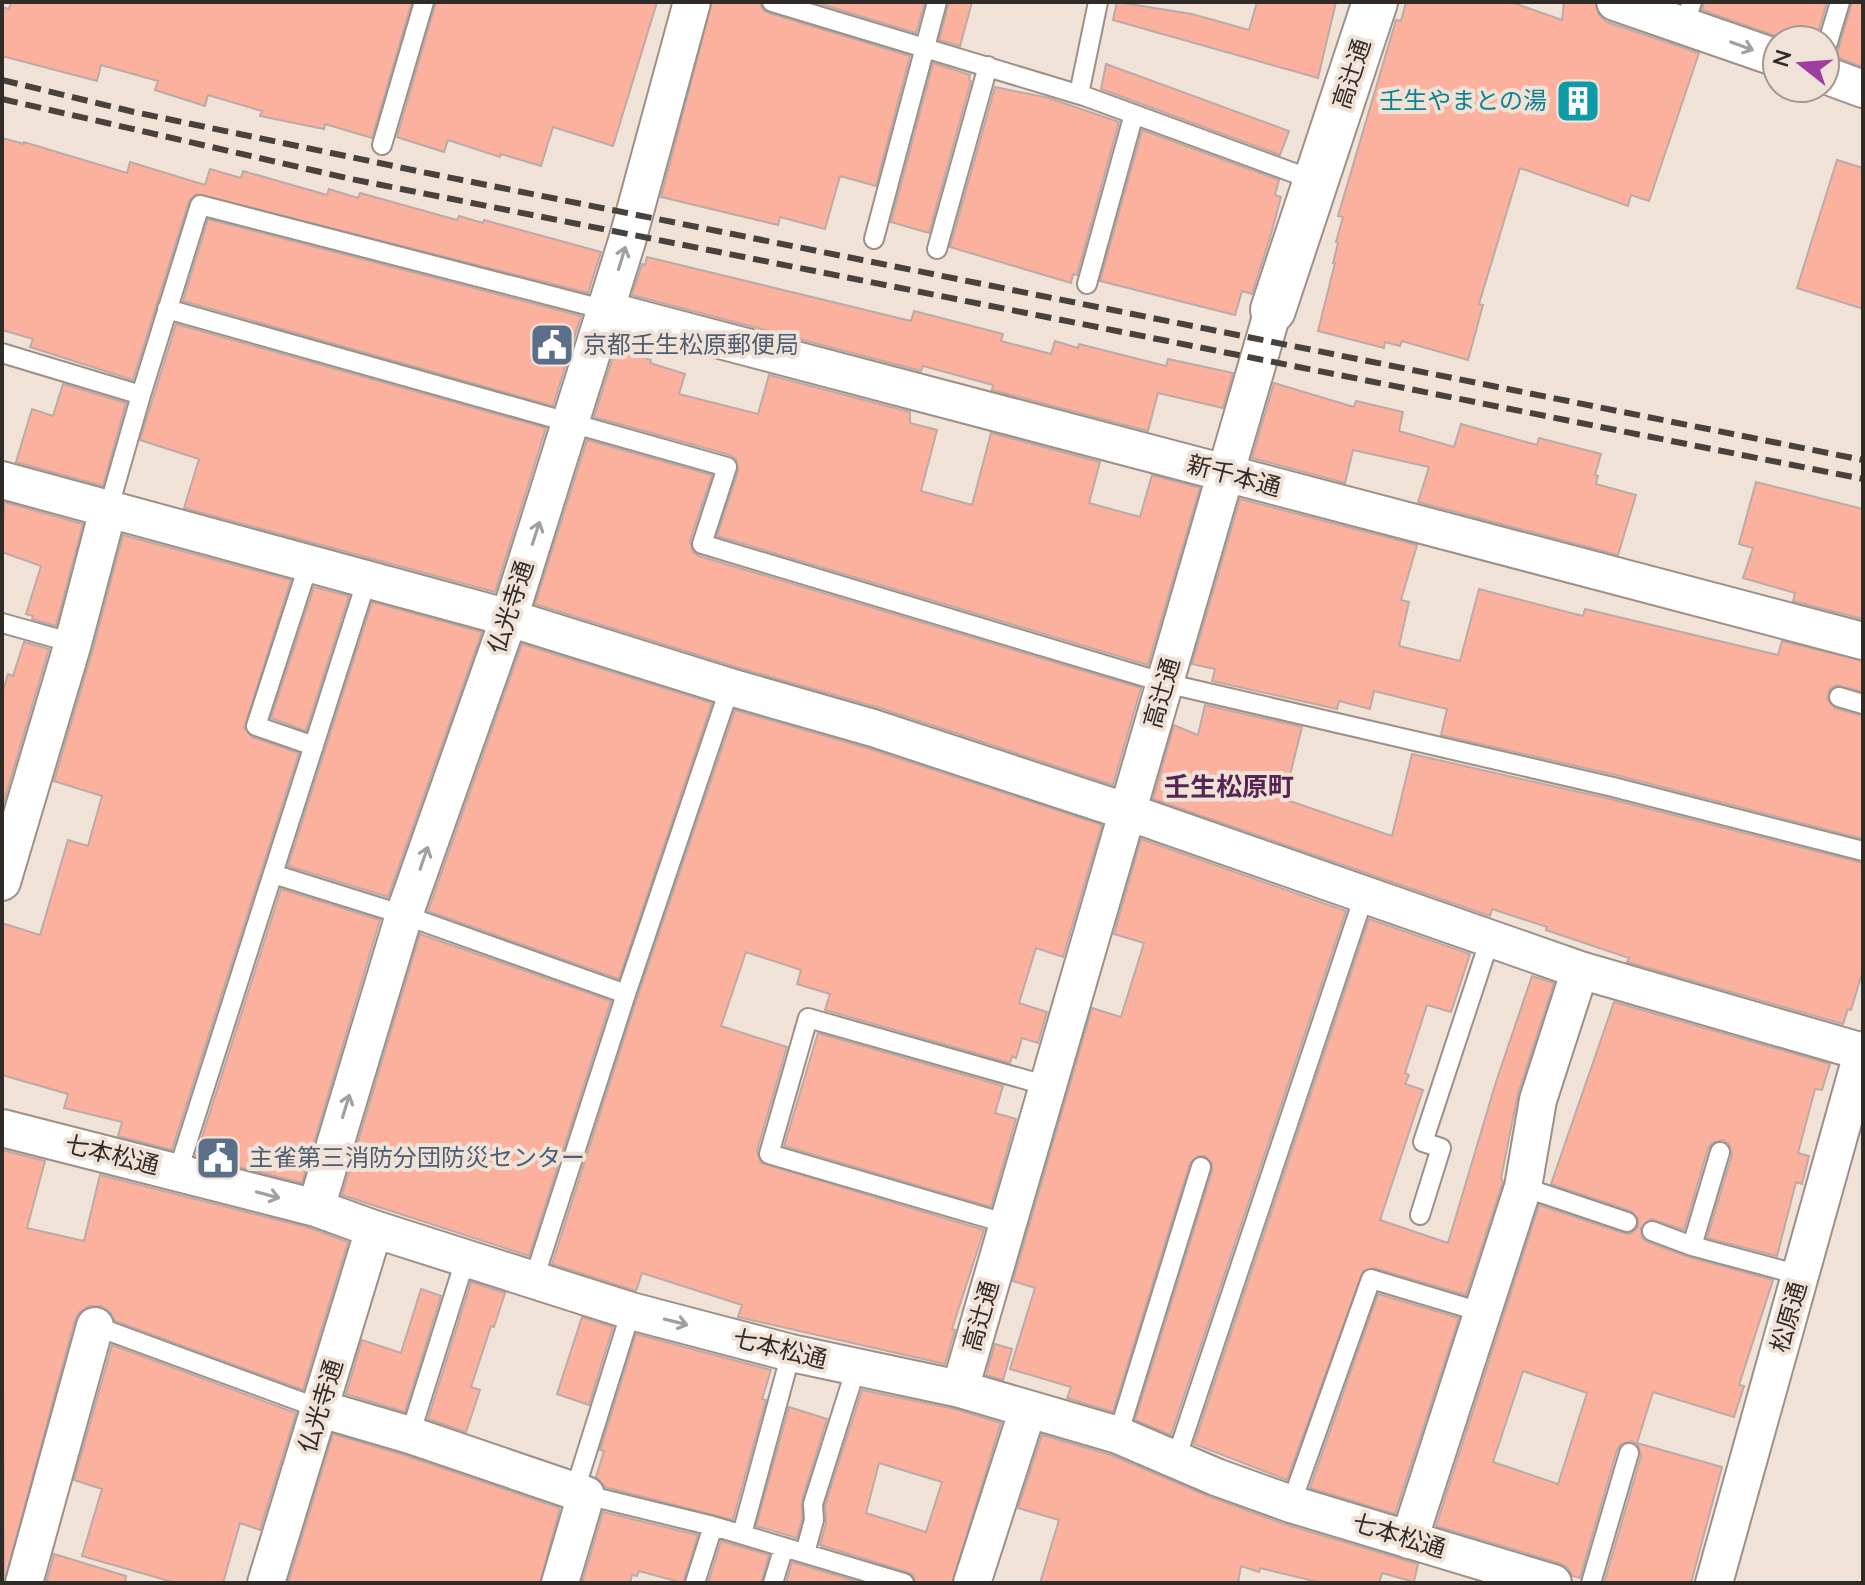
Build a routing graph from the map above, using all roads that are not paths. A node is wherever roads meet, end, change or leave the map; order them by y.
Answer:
1 (424, 2) edge
2 (692, 2) edge
3 (772, 2) edge
4 (937, 2) edge
5 (1098, 2) edge
6 (1375, 2) edge
7 (1615, 2) edge
8 (1840, 2) edge
9 (1688, 14) edge
10 (1833, 24) edge
11 (924, 47) junction
12 (1761, 50) edge
13 (988, 66) junction
14 (1841, 81) edge
15 (1863, 89) edge
16 (1079, 94) junction
17 (1134, 114) junction
18 (382, 145) dead end
19 (1317, 182) junction
20 (874, 239) dead end
21 (937, 249) dead end
22 (1087, 284) dead end
23 (167, 309) junction
24 (606, 310) junction
25 (1273, 310) joint
26 (2, 353) edge
27 (141, 395) junction
28 (570, 425) junction
29 (1225, 474) junction
30 (2, 480) edge
31 (108, 510) junction
32 (309, 563) junction
33 (367, 579) junction
34 (509, 618) junction
35 (2, 623) edge
36 (1863, 641) edge
37 (73, 643) junction
38 (1165, 683) junction
39 (730, 687) junction
40 (1839, 697) dead end
41 (1863, 704) edge
42 (314, 746) junction
43 (1128, 812) junction
44 (1863, 851) edge
45 (273, 874) junction
46 (2, 882) edge
47 (1365, 893) junction
48 (404, 915) junction
49 (1490, 939) junction
50 (1580, 970) junction
51 (626, 994) junction
52 (1863, 1052) edge
53 (1048, 1086) junction
54 (2, 1129) edge
55 (1720, 1152) dead end
56 (1201, 1167) dead end
57 (178, 1171) junction
58 (1523, 1187) junction
59 (316, 1208) junction
60 (1420, 1215) dead end
61 (1627, 1222) dead end
62 (1008, 1224) junction
63 (374, 1229) junction
64 (1652, 1231) dead end
65 (1692, 1246) junction
66 (466, 1257) junction
67 (1800, 1275) junction
68 (534, 1279) junction
69 (631, 1311) junction
70 (1481, 1312) junction
71 (95, 1326) joint
72 (791, 1353) junction
73 (856, 1368) junction
74 (960, 1389) junction
75 (321, 1409) junction
76 (1028, 1409) junction
77 (410, 1435) junction
78 (1118, 1435) junction
79 (1629, 1453) dead end
80 (1176, 1459) junction
81 (581, 1492) junction
82 (1291, 1504) junction
83 (713, 1526) junction
84 (742, 1534) junction
85 (1409, 1540) junction
86 (784, 1547) junction
87 (805, 1553) junction
88 (24, 1583) edge
89 (266, 1583) edge
90 (560, 1583) edge
91 (695, 1583) edge
92 (773, 1583) edge
93 (904, 1583) edge
94 (972, 1583) edge
95 (1553, 1583) edge
96 (1591, 1583) edge
97 (1714, 1583) edge

1 - 18 lane
24 -> 2 street, 仏光寺通
3 - 11 lane
4 - 11 lane
5 - 16 lane
6 - 19 street, 高辻通
7 - 9 street
8 - 10 lane
9 -> 12 street
11 - 13 lane
11 - 20 lane
13 - 16 lane
13 - 21 lane
14 - 15 street
16 - 17 lane
17 - 19 lane
17 - 22 lane
19 - 25 street, 高辻通
23 - 24 lane
23 - 27 lane
23 - 28 lane
24 - 28 street, 仏光寺通
24 - 29 street, 新千本通
25 - 29 street, 高辻通
26 - 27 lane
27 - 31 lane
34 -> 28 street, 仏光寺通
28 - 38 lane
29 - 36 street, 新千本通
29 - 38 street, 高辻通
30 - 31 street
31 - 32 street
31 - 37 street
32 - 33 street
32 - 42 lane
33 - 34 street
33 - 42 lane
34 - 39 street
48 -> 34 street, 仏光寺通
35 - 37 lane
37 - 46 street
38 - 43 street, 高辻通
38 - 44 lane
39 - 43 street
39 - 51 lane
40 - 41 lane
42 - 45 lane
43 - 47 street
43 - 53 street, 高辻通
45 - 48 lane
45 - 57 lane
47 - 49 street
47 - 80 lane
48 - 51 lane
59 -> 48 street, 仏光寺通
49 - 50 street
49 - 60 lane
50 - 52 street
50 - 58 street
51 - 68 lane
52 - 67 street, 松原通
53 - 62 street, 高辻通
53 - 62 lane
54 - 57 street, 七本松通
55 - 65 lane
56 - 78 lane
57 -> 59 street, 七本松通
58 - 61 lane
58 - 70 street
59 - 63 street, 七本松通
62 - 74 street, 高辻通
63 - 66 street, 七本松通
63 - 75 street, 仏光寺通
64 - 65 lane
65 - 67 lane
66 - 68 street, 七本松通
66 - 77 lane
67 - 97 street, 松原通
68 - 69 street, 七本松通
69 -> 72 street, 七本松通
69 - 81 lane
70 - 82 lane
70 - 85 street
71 - 75 lane
71 - 88 street
72 - 73 street, 七本松通
72 - 84 lane
73 - 74 street, 七本松通
73 - 87 lane
74 - 76 street, 七本松通
75 - 77 street
75 - 89 street, 仏光寺通
76 - 78 street, 七本松通
76 - 94 street
77 - 81 street
78 - 80 street, 七本松通
79 - 96 lane
80 - 82 street, 七本松通
81 - 83 lane
81 - 90 street
82 - 85 street, 七本松通
83 - 84 lane
83 - 91 lane
84 - 86 lane
85 - 95 street, 七本松通
86 - 87 lane
86 - 92 lane
87 - 93 lane

